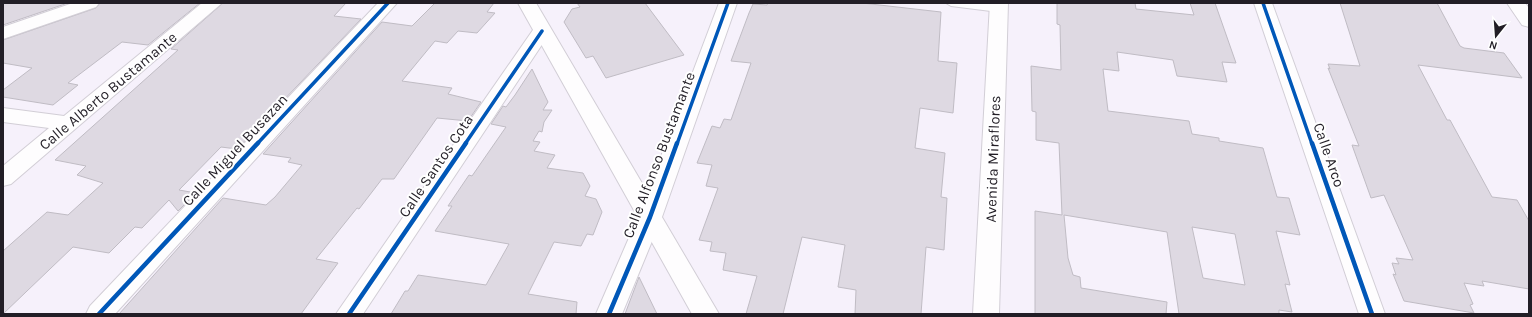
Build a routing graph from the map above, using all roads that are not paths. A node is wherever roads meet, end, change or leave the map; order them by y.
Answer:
1 (90, 3) edge
2 (213, 3) edge
3 (388, 3) edge
4 (527, 3) edge
5 (728, 3) edge
6 (951, 3) edge
7 (1263, 3) edge
8 (1516, 3) edge
9 (999, 6) edge
10 (1529, 21) edge
11 (542, 31) junction
12 (3, 33) edge
13 (3, 115) edge
14 (69, 124) junction
15 (3, 178) edge
16 (650, 217) junction
17 (99, 314) edge
18 (349, 314) edge
19 (608, 314) edge
20 (706, 314) edge
21 (986, 314) edge
22 (1372, 314) edge

1 - 12 street
2 - 14 street, Calle Alberto Bustamante
3 - 17 street, Calle Miguel Busazan
4 - 11 street
5 - 16 street, Calle Alfonso Bustamante
6 - 9 lane
7 - 22 street, Calle Arco
8 - 10 street
9 - 21 street, Avenida Miraflores
11 - 16 street
11 - 18 street, Calle Santos Cota
13 - 14 street
14 - 15 street, Calle Alberto Bustamante
16 - 19 street, Calle Alfonso Bustamante
16 - 20 street

